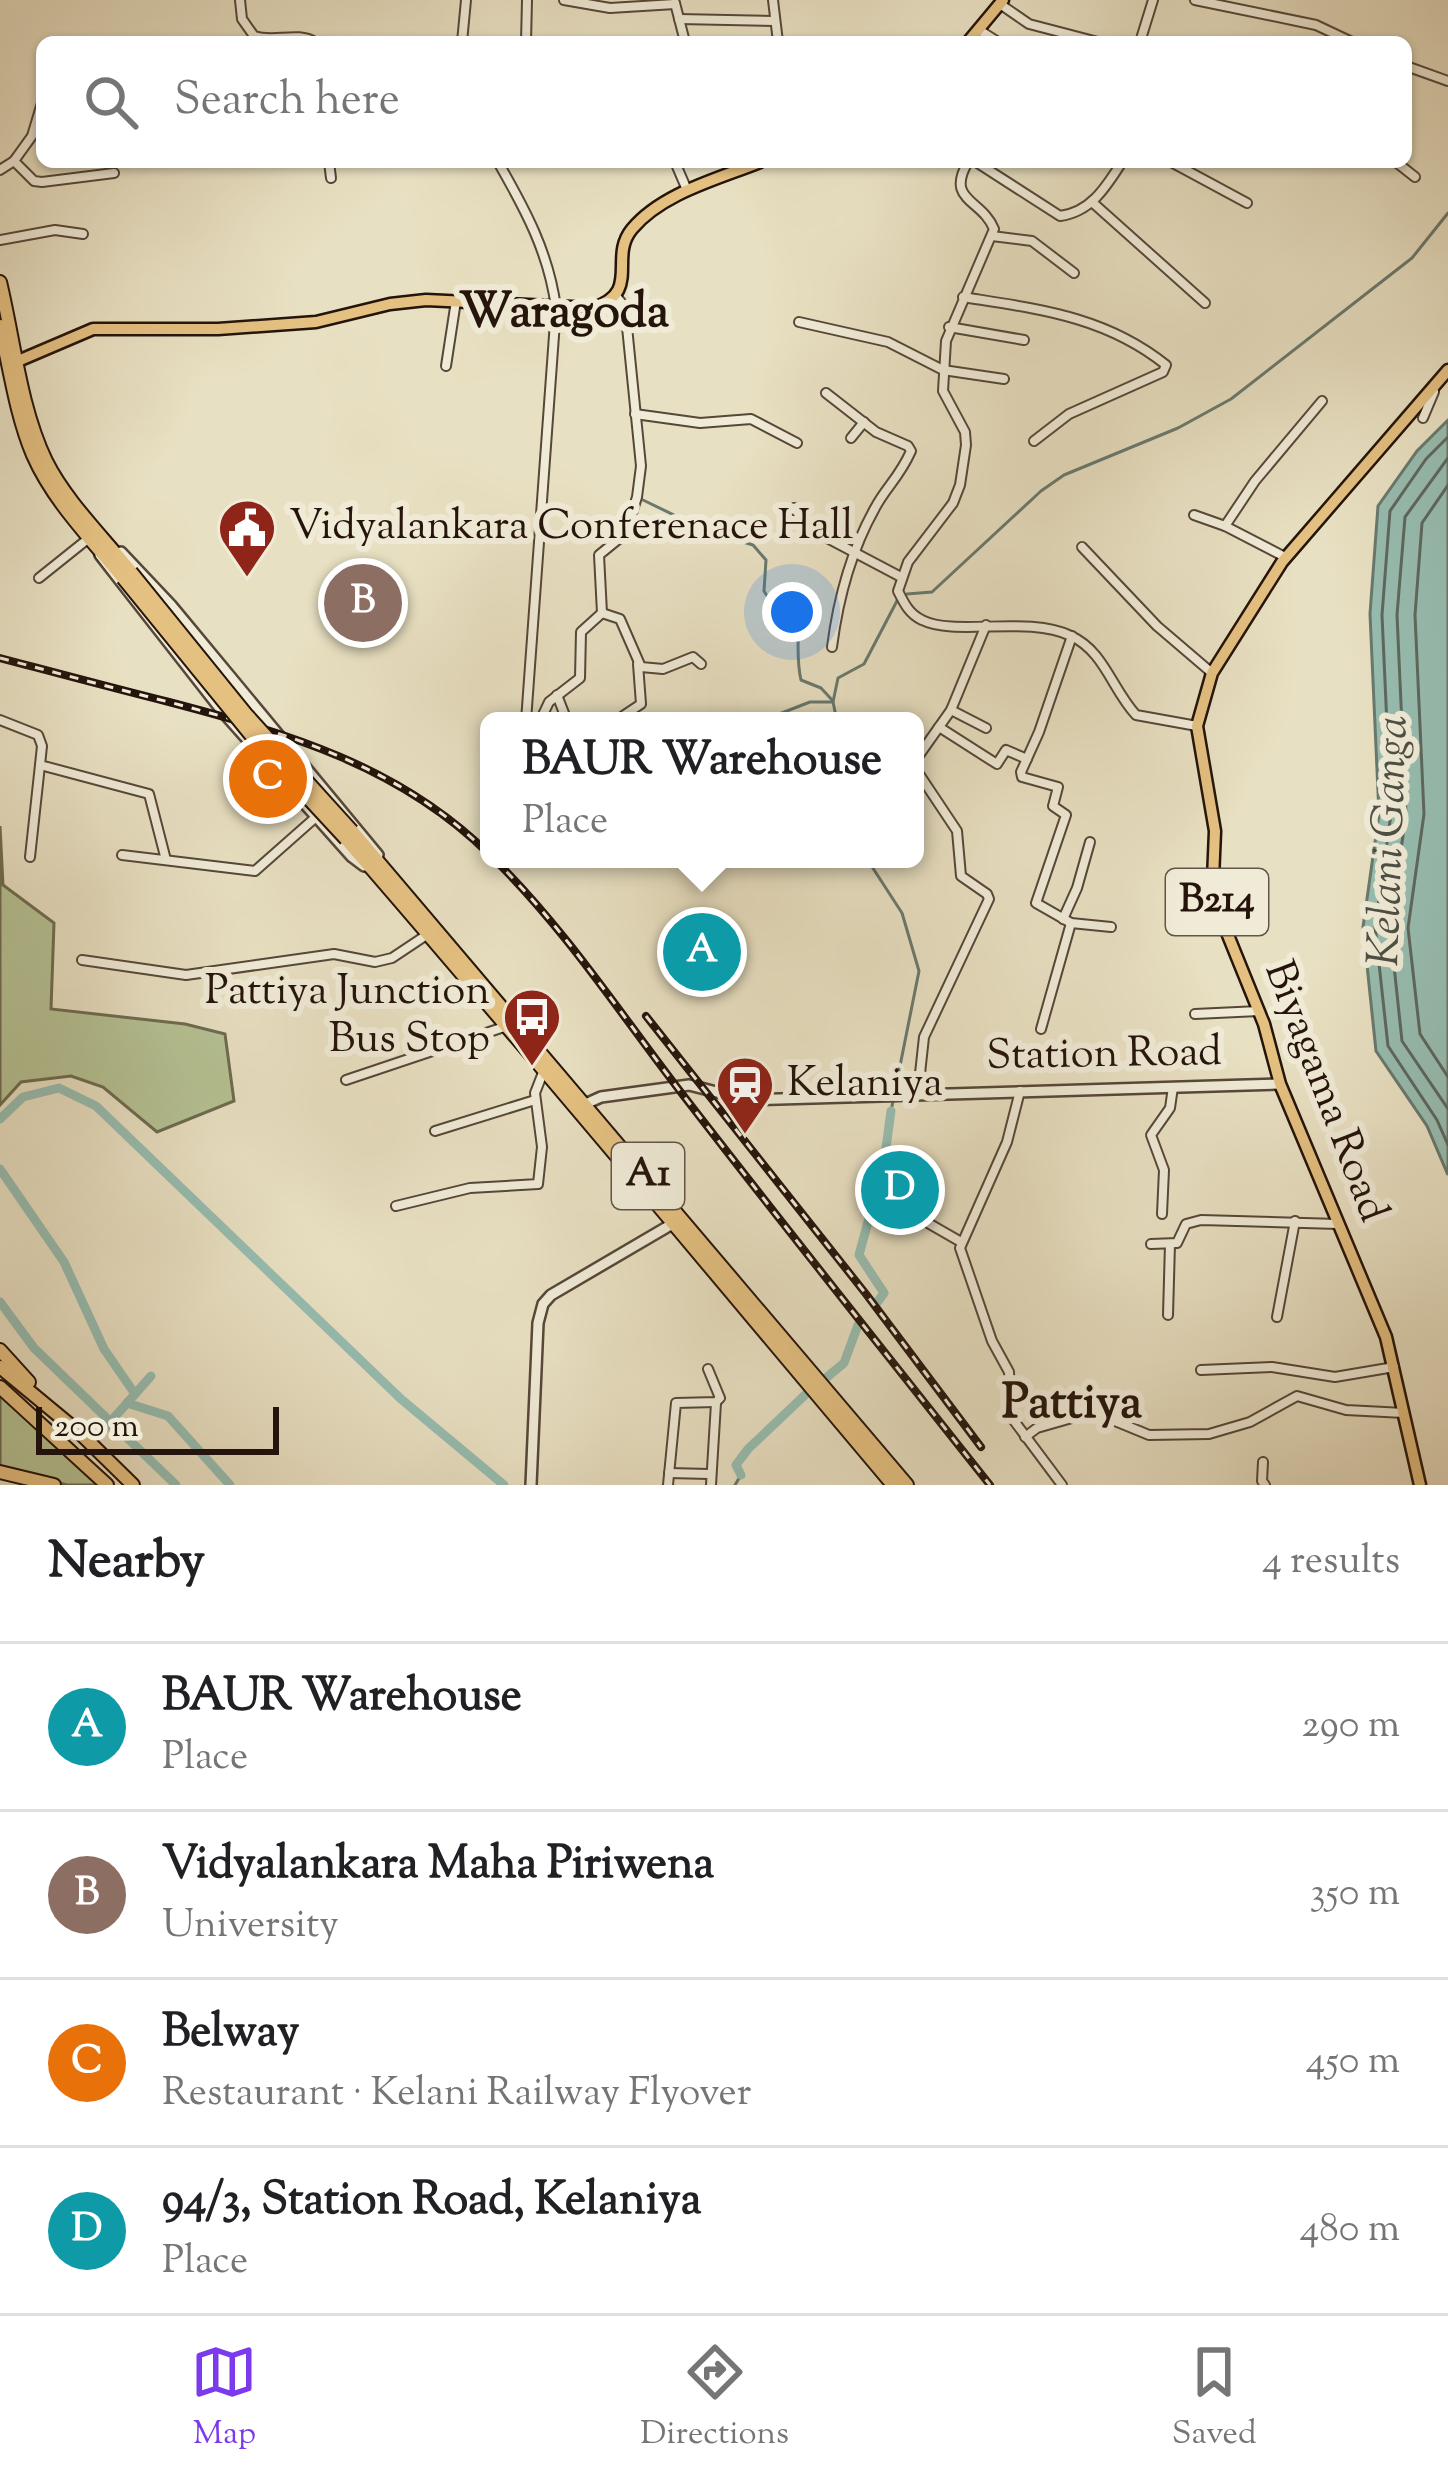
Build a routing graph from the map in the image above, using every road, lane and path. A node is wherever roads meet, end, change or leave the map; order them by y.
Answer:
1 (240, 0) edge
2 (466, 0) edge
3 (527, 0) edge
4 (564, 0) edge
5 (772, 0) edge
6 (1153, 0) edge
7 (1196, 0) edge
8 (675, 2) edge
9 (1002, 2) edge
10 (679, 19) junction
11 (775, 21) junction
12 (978, 30) junction
13 (254, 36) edge
14 (463, 36) edge
15 (526, 36) edge
16 (683, 36) edge
17 (777, 36) edge
18 (973, 36) edge
19 (988, 36) edge
20 (1075, 36) edge
21 (1142, 36) edge
22 (1338, 36) edge
23 (1412, 68) edge
24 (1448, 81) edge
25 (36, 123) edge
26 (14, 161) junction
27 (330, 168) edge
28 (501, 168) edge
29 (678, 168) edge
30 (744, 168) edge
31 (967, 168) edge
32 (982, 168) edge
33 (1118, 168) edge
34 (1182, 168) edge
35 (1403, 168) edge
36 (0, 170) edge
37 (114, 173) dead end
38 (331, 178) dead end
39 (1415, 178) dead end
40 (687, 190) junction
41 (1092, 202) junction
42 (1247, 203) dead end
43 (83, 234) dead end
44 (992, 236) junction
45 (0, 240) edge
46 (1074, 273) dead end
47 (0, 281) edge
48 (616, 296) junction
49 (963, 297) junction
50 (456, 300) junction
51 (1205, 303) dead end
52 (556, 308) junction
53 (800, 322) dead end
54 (0, 326) edge
55 (949, 327) junction
56 (1024, 340) dead end
57 (446, 366) dead end
58 (943, 370) junction
59 (10, 371) edge
60 (1444, 373) edge
61 (1004, 379) dead end
62 (826, 393) dead end
63 (1322, 401) dead end
64 (635, 414) junction
65 (1423, 418) dead end
66 (864, 422) junction
67 (851, 438) dead end
68 (1034, 442) dead end
69 (797, 443) dead end
70 (794, 508) dead end
71 (1194, 515) dead end
72 (1225, 526) junction
73 (93, 535) junction
74 (1082, 547) dead end
75 (854, 550) junction
76 (1287, 557) junction
77 (127, 575) junction
78 (39, 578) dead end
79 (901, 578) junction
80 (602, 613) junction
81 (986, 626) junction
82 (1072, 636) junction
83 (832, 646) dead end
84 (638, 664) junction
85 (701, 664) dead end
86 (225, 672) junction
87 (1212, 673) junction
88 (205, 690) junction
89 (557, 695) junction
90 (951, 710) junction
91 (527, 712) edge
92 (543, 712) edge
93 (563, 712) edge
94 (629, 712) edge
95 (0, 720) edge
96 (1197, 726) junction
97 (939, 727) junction
98 (986, 728) dead end
99 (924, 750) edge
100 (1027, 759) junction
101 (40, 764) junction
102 (305, 768) junction
103 (924, 778) edge
104 (286, 785) junction
105 (316, 817) junction
106 (1090, 842) dead end
107 (122, 855) dead end
108 (29, 857) dead end
109 (166, 860) junction
110 (383, 873) junction
111 (1067, 921) junction
112 (1111, 927) dead end
113 (428, 934) junction
114 (82, 960) dead end
115 (1259, 1011) junction
116 (1195, 1014) dead end
117 (507, 1027) junction
118 (1042, 1029) dead end
119 (545, 1069) junction
120 (346, 1080) dead end
121 (1280, 1084) junction
122 (1173, 1087) junction
123 (1020, 1091) junction
124 (918, 1092) junction
125 (535, 1100) junction
126 (581, 1106) junction
127 (435, 1131) dead end
128 (396, 1206) dead end
129 (1162, 1214) dead end
130 (1295, 1221) junction
131 (677, 1222) junction
132 (928, 1223) dead end
133 (1339, 1225) junction
134 (961, 1242) junction
135 (1151, 1244) dead end
136 (1170, 1244) junction
137 (1168, 1315) dead end
138 (1277, 1317) dead end
139 (0, 1350) edge
140 (0, 1366) edge
141 (1394, 1367) junction
142 (708, 1369) dead end
143 (1201, 1370) dead end
144 (0, 1387) edge
145 (716, 1402) junction
146 (1406, 1413) junction
147 (81, 1434) junction
148 (1024, 1437) junction
149 (1263, 1462) dead end
150 (0, 1472) edge
151 (669, 1473) junction
152 (710, 1480) edge
153 (54, 1485) edge
154 (107, 1485) edge
155 (133, 1485) edge
156 (531, 1485) edge
157 (668, 1485) edge
158 (893, 1485) edge
159 (907, 1485) edge
160 (1062, 1485) edge
161 (1265, 1485) edge
162 (1420, 1485) edge

1 - 13 street
2 - 14 street
3 - 15 street
4 - 8 street
5 - 11 street
6 - 21 street
7 - 22 street
8 - 10 street
9 - 12 main road
9 - 20 street
10 - 11 street
10 - 16 street
11 - 17 street
12 - 18 main road
12 - 19 street
23 - 24 street
25 - 26 street
26 - 36 street
26 - 37 street
27 - 38 street
28 - 52 street
29 - 40 street
30 - 40 main road
31 - 44 street
32 - 41 street
33 - 41 street
34 - 42 street
35 - 39 street
40 - 48 main road
41 - 51 street
43 - 45 street
44 - 46 street
44 - 49 street
47 - 59 highway, A1
48 - 52 main road
48 - 64 street
49 - 55 street
49 - 68 street
50 - 52 main road
50 - 57 street
50 - 59 main road
52 - 91 street
53 - 58 street
54 - 59 highway, A1
55 - 56 street
55 - 58 street
58 - 61 street
58 - 79 street
59 - 73 highway, A1
60 - 65 street
60 - 76 main road, Biyagama Road / B214
62 - 66 street
63 - 72 street
64 - 69 street
64 - 80 street
66 - 67 street
66 - 75 street
70 - 75 street
71 - 72 street
72 - 76 street
73 - 77 highway, A1
73 - 77 highway, A1
73 - 78 street
73 - 86 street
73 - 88 street
74 - 87 street
75 - 79 street
75 - 83 street
76 - 87 main road, Biyagama Road / B214
77 - 110 highway, A1, bridge
79 - 81 street
80 - 84 street
80 - 89 street
81 - 82 street
81 - 90 street
82 - 96 street
82 - 100 street
84 - 85 street
84 - 94 street
86 - 88 street
86 - 102 street
87 - 96 main road, Biyagama Road / B214
88 - 104 street
89 - 92 street
89 - 93 street
90 - 97 street
90 - 98 street
95 - 101 street
96 - 115 main road, Biyagama Road / B214
97 - 99 street
97 - 100 street
100 - 111 street
101 - 108 street
101 - 109 street
102 - 104 street
102 - 110 street
103 - 124 street
104 - 105 street
105 - 109 street
105 - 110 street
106 - 111 street
107 - 109 street
110 - 113 highway, A1
110 - 126 highway, A1
111 - 112 street
111 - 118 street
113 - 114 street
113 - 117 highway, A1
115 - 116 street
115 - 121 main road, Biyagama Road / B214
117 - 119 highway, A1
117 - 120 street
119 - 125 street
119 - 126 highway, A1
121 - 122 street, Station Road
121 - 133 main road, Biyagama Road / B214
122 - 123 street, Station Road
122 - 129 street
123 - 124 street, Station Road
123 - 134 street
124 - 126 street, Station Road
125 - 127 street
125 - 128 street
126 - 131 highway, A1
130 - 133 street
130 - 136 street
130 - 138 street
131 - 156 street
131 - 158 highway, A1
131 - 159 highway, A1
132 - 134 street
133 - 141 main road, Biyagama Road / B214
134 - 148 street
135 - 136 street
136 - 137 street
139 - 147 highway
140 - 147 highway
141 - 143 street
141 - 146 main road, Biyagama Road / B214
142 - 145 street
144 - 154 highway
145 - 151 street
145 - 152 street
146 - 148 street
146 - 162 main road, Biyagama Road / B214
147 - 155 highway
148 - 160 street
149 - 161 street
150 - 153 highway
151 - 152 street
151 - 157 street

